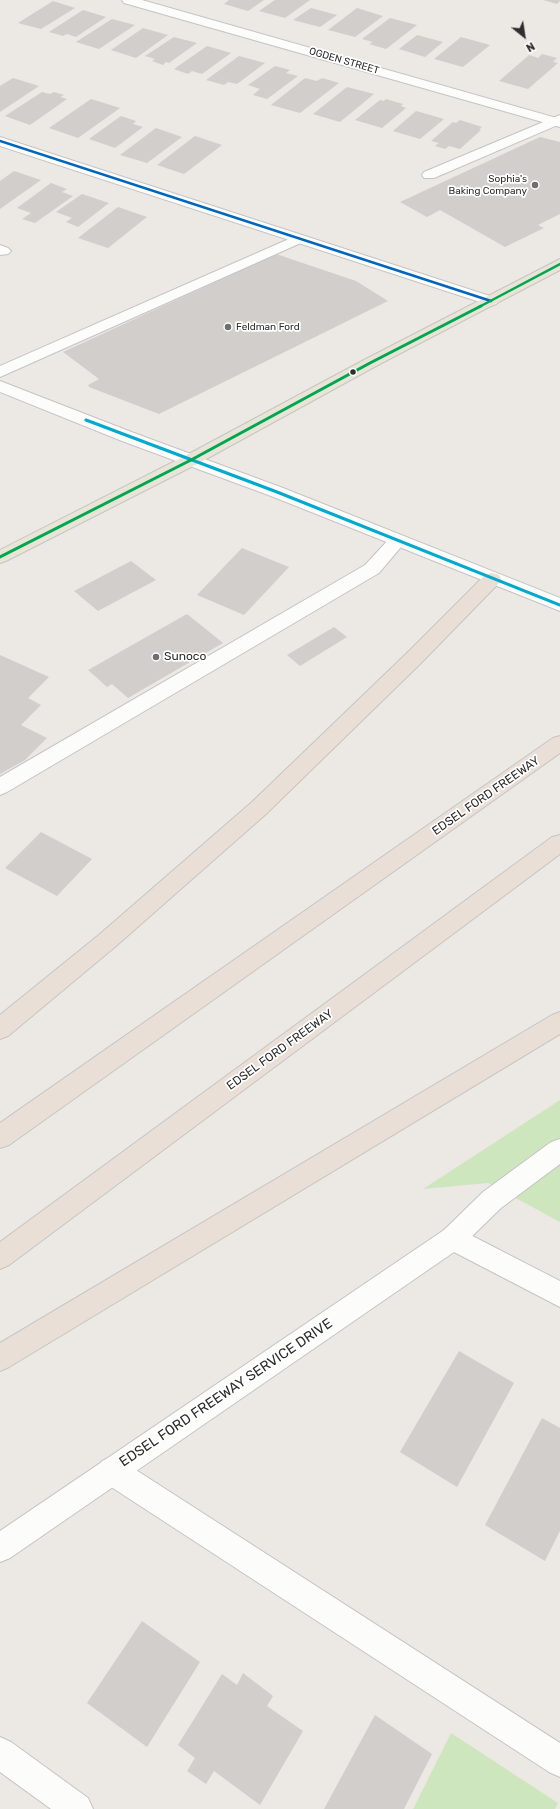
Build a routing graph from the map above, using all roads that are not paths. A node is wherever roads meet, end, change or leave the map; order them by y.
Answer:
1 (128, 0) edge
2 (558, 121) edge
3 (0, 141) edge
4 (429, 176) dead end
5 (298, 239) junction
6 (560, 264) edge
7 (491, 302) junction
8 (0, 372) edge
9 (0, 386) edge
10 (191, 460) junction
11 (397, 541) junction
12 (0, 557) edge
13 (492, 579) junction
14 (560, 605) edge
15 (560, 743) edge
16 (0, 787) edge
17 (560, 843) edge
18 (560, 1022) edge
19 (0, 1029) edge
20 (0, 1137) edge
21 (560, 1150) edge
22 (453, 1238) junction
23 (0, 1257) edge
24 (560, 1295) edge
25 (0, 1358) edge
26 (112, 1471) junction
27 (0, 1548) edge
28 (0, 1753) edge
29 (560, 1761) edge
30 (77, 1809) edge

1 - 2 street, OGDEN STREET
2 - 4 street
3 - 5 street
5 - 7 street
5 - 8 street
6 - 7 main road
7 - 10 main road
9 - 10 street
10 - 11 street
10 - 12 main road
11 - 13 street
11 - 16 street
13 - 14 street
13 - 19 highway
15 - 20 highway, EDSEL FORD FREEWAY
17 - 23 highway, EDSEL FORD FREEWAY
18 - 25 highway
21 - 22 street, EDSEL FORD FREEWAY SERVICE DRIVE
22 - 24 street
22 - 26 street, EDSEL FORD FREEWAY SERVICE DRIVE
26 - 27 street, EDSEL FORD FREEWAY SERVICE DRIVE
26 - 29 street
28 - 30 street

